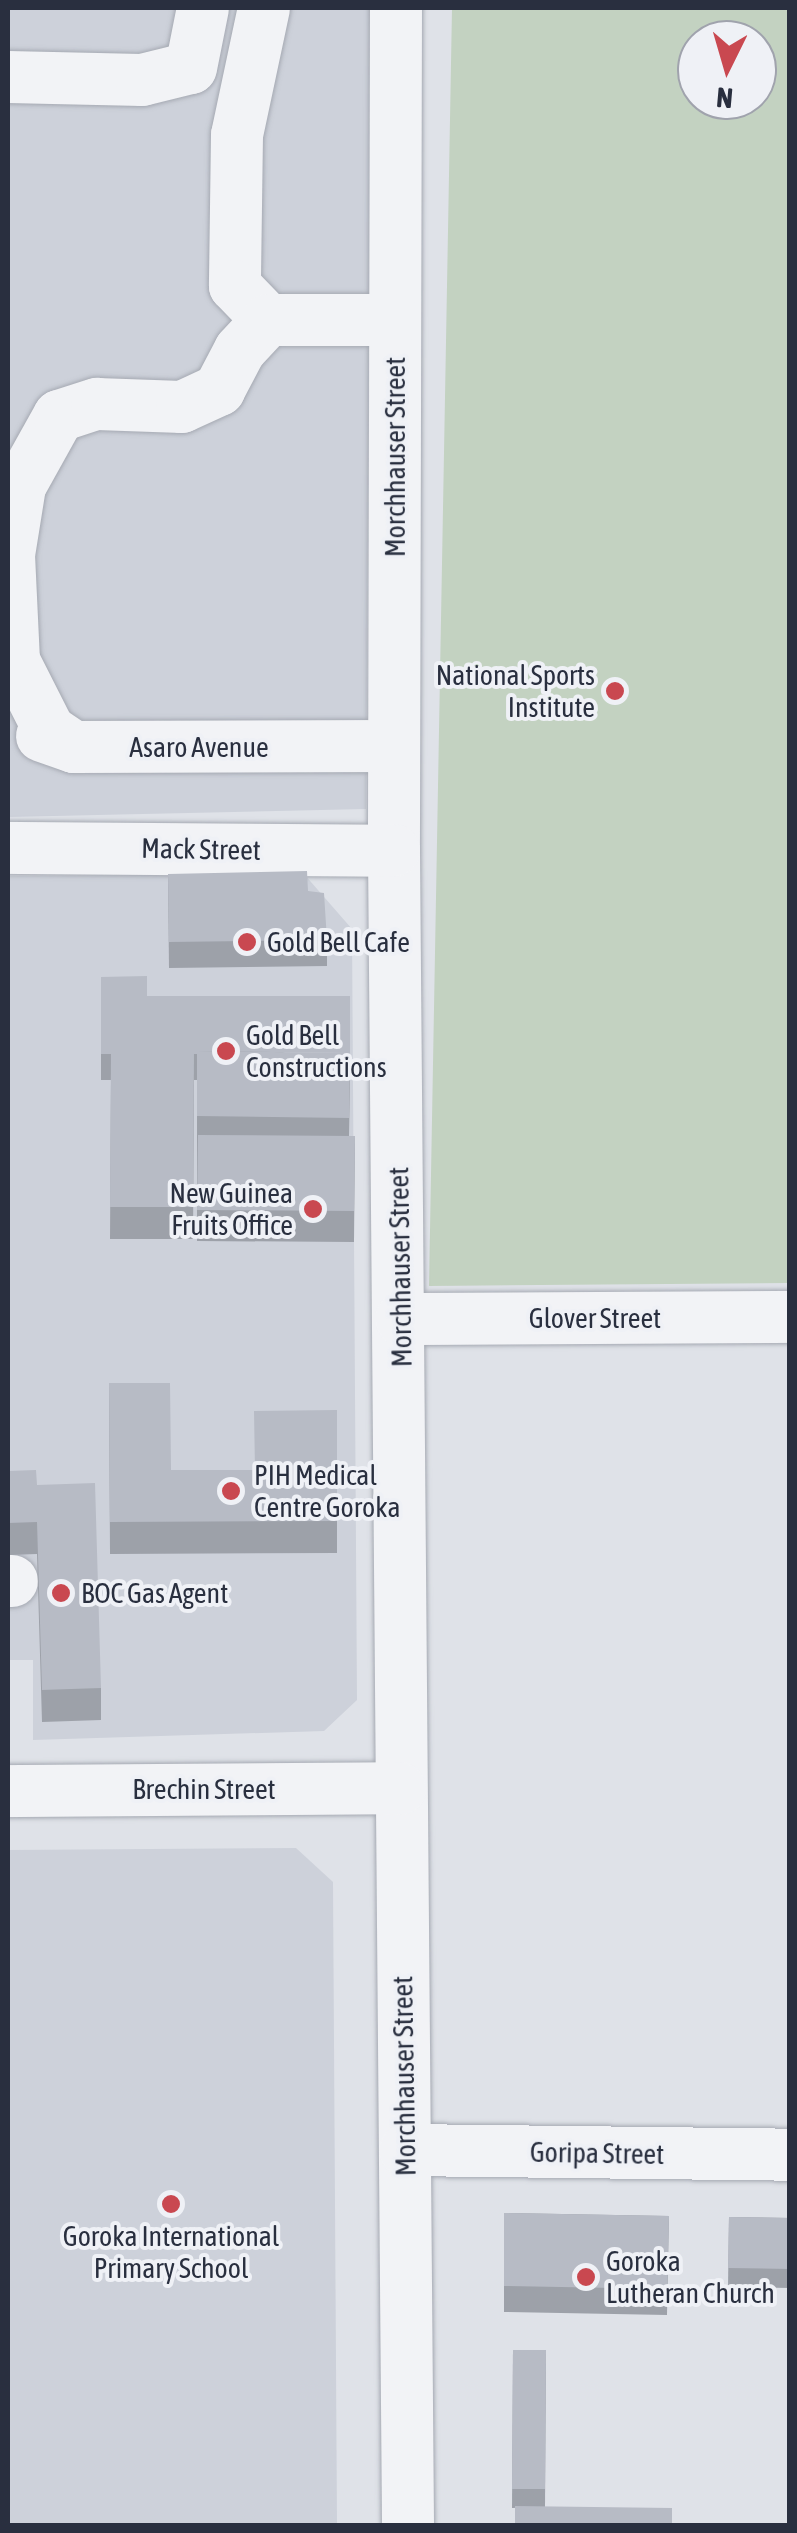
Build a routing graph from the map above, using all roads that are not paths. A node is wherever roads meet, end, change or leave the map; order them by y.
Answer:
1 (204, 8) edge
2 (264, 8) edge
3 (396, 8) edge
4 (8, 77) edge
5 (268, 320) junction
6 (395, 320) junction
7 (8, 727) edge
8 (394, 746) junction
9 (74, 747) junction
10 (8, 848) edge
11 (394, 851) junction
12 (790, 1317) edge
13 (401, 1319) junction
14 (400, 1788) junction
15 (8, 1791) edge
16 (405, 2150) junction
17 (790, 2154) edge
18 (408, 2526) edge

1 - 4 street
2 - 5 street
3 - 6 street, Morchhauser Street
5 - 6 street
5 - 9 street
6 - 8 street, Morchhauser Street
7 - 9 street, Asaro Avenue
8 - 9 street, Asaro Avenue
8 - 11 street, Morchhauser Street
10 - 11 street, Mack Street
11 - 13 street, Morchhauser Street
12 - 13 street, Glover Street
13 - 14 street, Morchhauser Street
14 - 15 street, Brechin Street
14 - 16 street, Morchhauser Street
16 - 17 street, Goripa Street
16 - 18 street, Morchhauser Street

